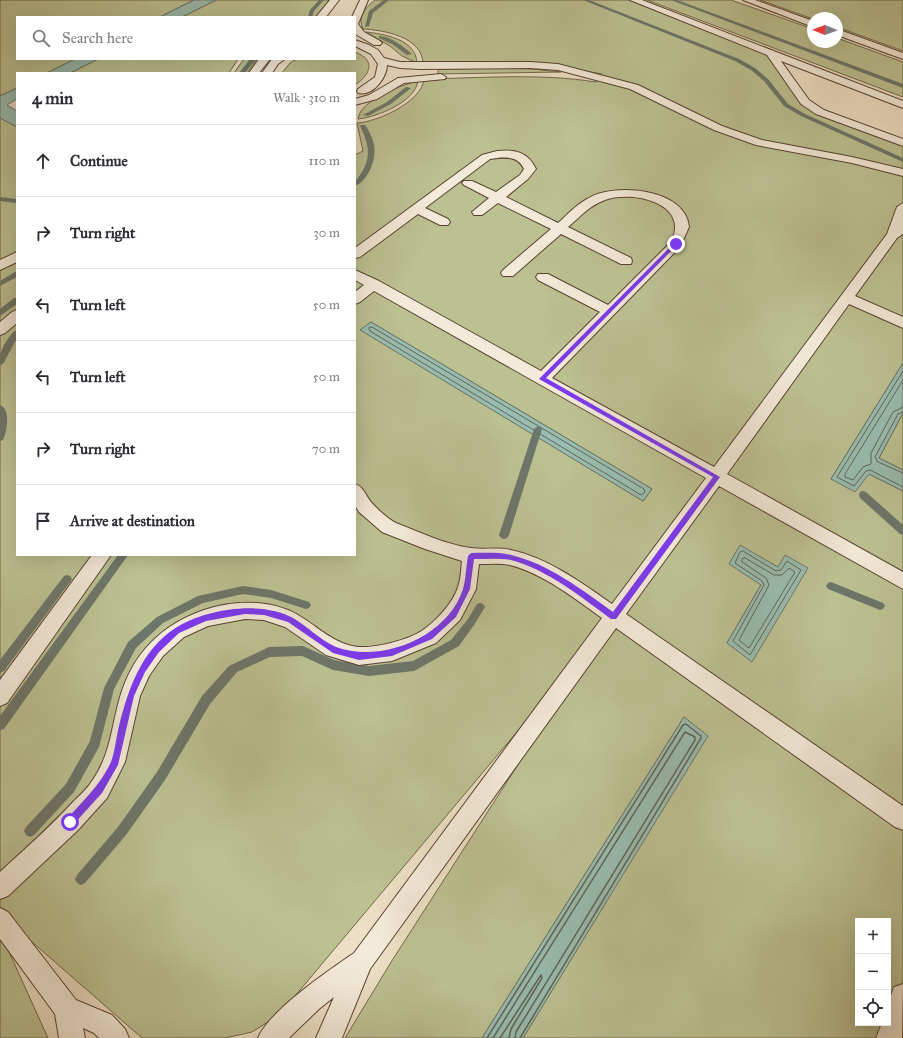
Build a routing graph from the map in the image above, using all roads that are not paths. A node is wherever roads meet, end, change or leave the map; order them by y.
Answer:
1 (360, 0) edge
2 (364, 0) edge
3 (634, 0) edge
4 (747, 0) edge
5 (339, 1) edge
6 (348, 13) dead end
7 (322, 16) edge
8 (332, 16) edge
9 (356, 18) edge
10 (807, 22) edge
11 (356, 30) edge
12 (843, 34) edge
13 (356, 43) edge
14 (771, 54) junction
15 (903, 56) edge
16 (264, 60) edge
17 (278, 60) edge
18 (382, 60) junction
19 (400, 64) junction
20 (255, 72) edge
21 (268, 72) edge
22 (593, 77) junction
23 (356, 95) edge
24 (356, 102) edge
25 (903, 105) edge
26 (903, 143) edge
27 (903, 173) edge
28 (468, 184) dead end
29 (497, 198) junction
30 (903, 207) edge
31 (416, 208) junction
32 (478, 212) dead end
33 (444, 222) dead end
34 (560, 228) junction
35 (898, 231) edge
36 (356, 253) edge
37 (16, 257) edge
38 (626, 261) dead end
39 (0, 266) edge
40 (508, 273) dead end
41 (356, 275) edge
42 (542, 276) dead end
43 (374, 284) junction
44 (356, 298) edge
45 (847, 298) junction
46 (609, 311) junction
47 (16, 316) edge
48 (903, 323) edge
49 (0, 330) edge
50 (542, 379) junction
51 (717, 477) junction
52 (356, 493) edge
53 (101, 556) edge
54 (471, 556) junction
55 (903, 581) edge
56 (614, 617) junction
57 (0, 696) edge
58 (903, 818) edge
59 (0, 888) edge
60 (0, 920) edge
61 (362, 961) junction
62 (903, 996) edge
63 (67, 1010) junction
64 (72, 1038) edge
65 (116, 1038) edge
66 (271, 1038) edge
67 (329, 1038) edge
68 (889, 1038) edge

1 - 6 lane
2 - 9 lane
3 - 14 lane
4 - 10 lane
5 - 7 lane
5 - 8 lane
11 - 19 lane
12 - 15 lane
13 - 18 lane
14 - 25 lane
14 - 26 lane
16 - 20 lane
17 - 21 lane
18 - 19 lane
18 - 23 lane
19 - 22 lane
22 - 24 lane
22 - 27 lane
28 - 29 lane
29 - 31 lane
29 - 32 lane
29 - 34 lane
30 - 35 lane
31 - 33 lane
31 - 36 lane
34 - 38 lane
34 - 40 lane
34 - 46 lane
35 - 45 lane
37 - 39 lane
41 - 43 lane
42 - 46 lane
43 - 44 lane
43 - 50 lane
45 - 48 lane
45 - 51 lane
46 - 50 lane
47 - 49 lane
50 - 51 lane
51 - 55 lane
51 - 56 lane
52 - 54 lane
53 - 57 lane
54 - 56 lane
54 - 59 lane
56 - 58 lane
56 - 61 lane
60 - 63 lane
61 - 66 lane
61 - 67 lane
62 - 68 lane
63 - 64 lane
63 - 65 lane

